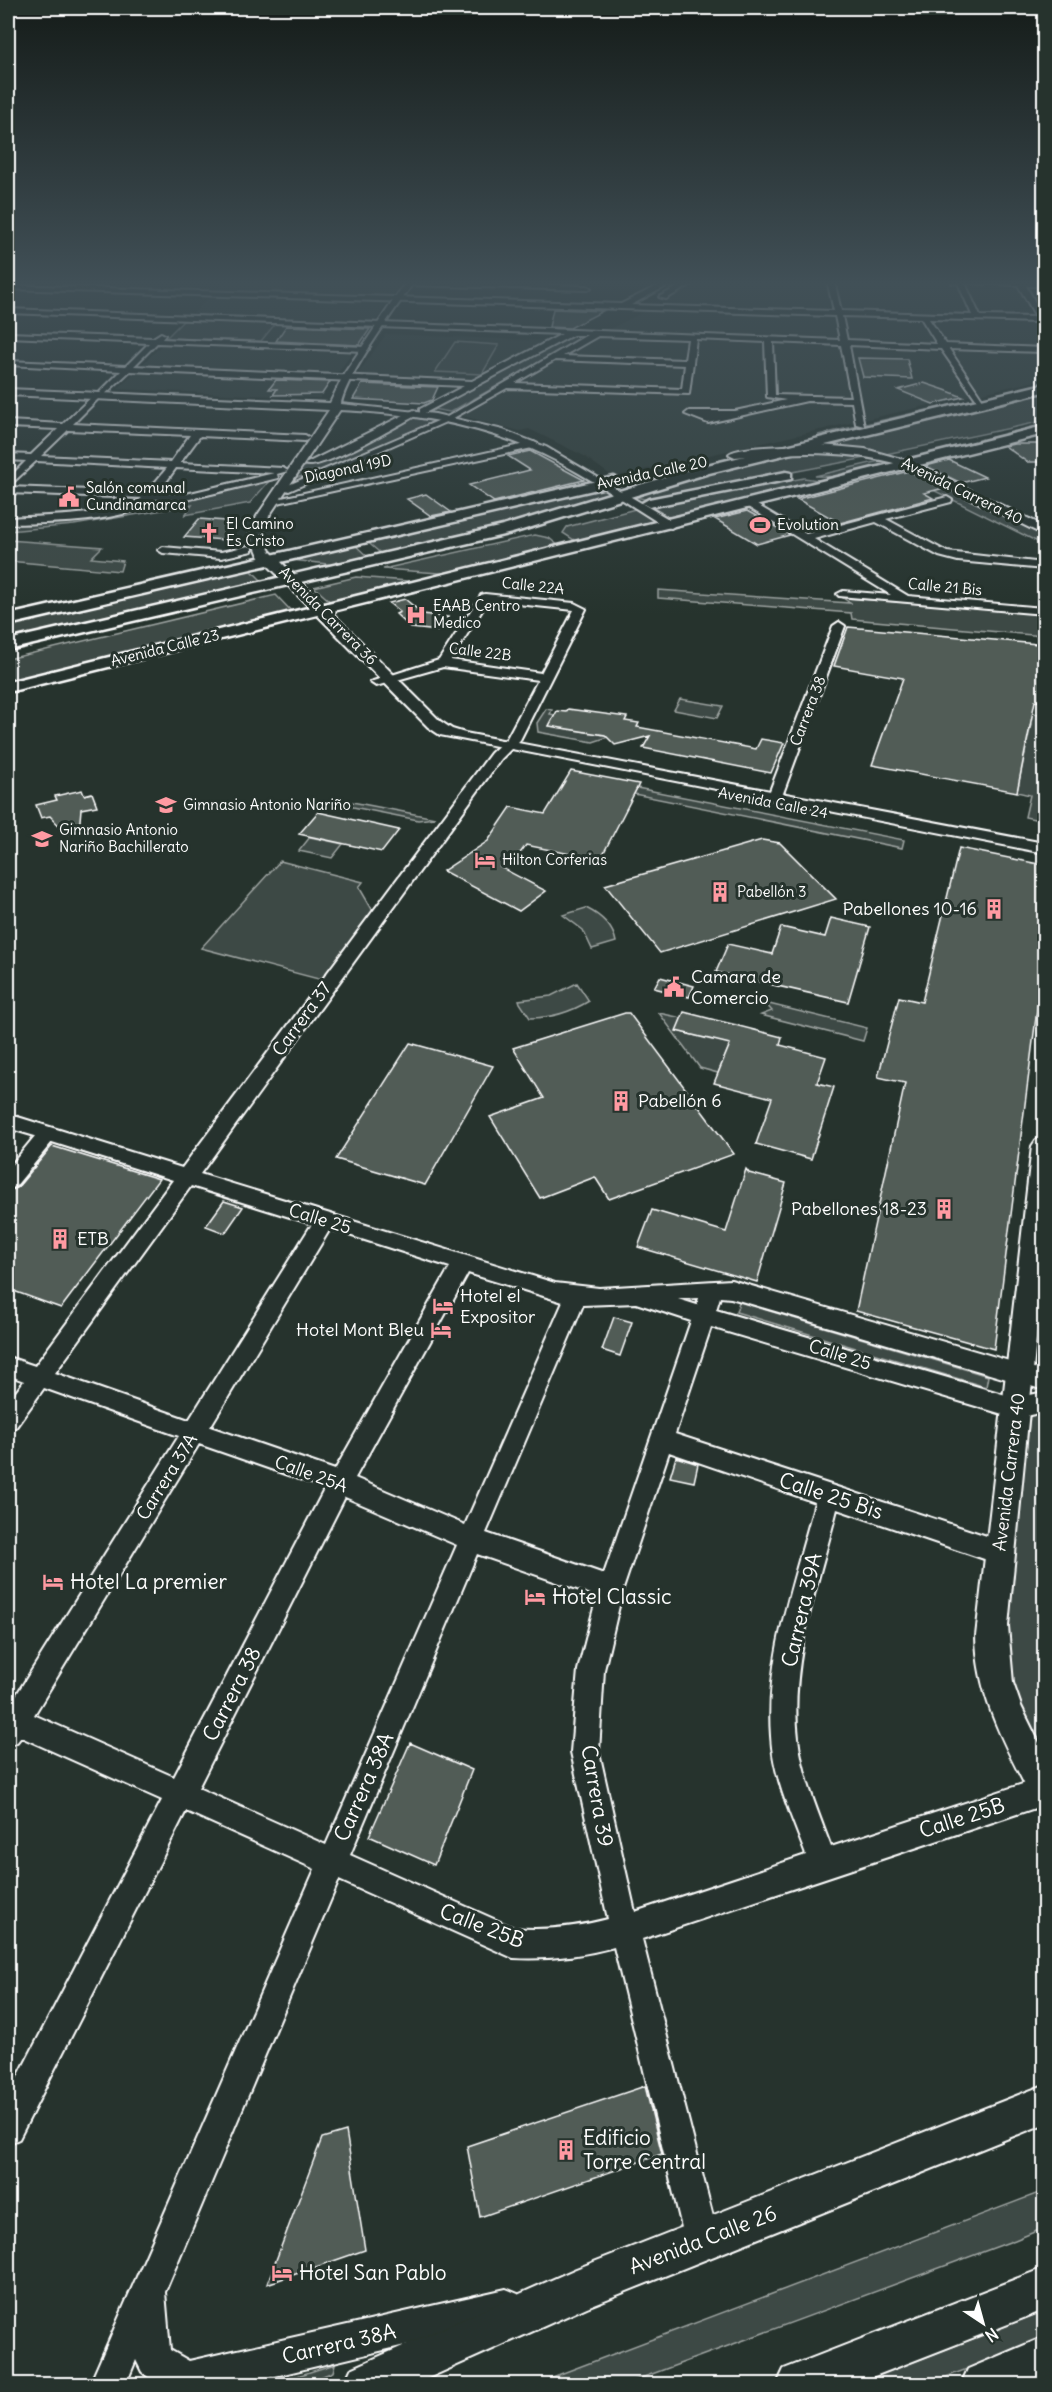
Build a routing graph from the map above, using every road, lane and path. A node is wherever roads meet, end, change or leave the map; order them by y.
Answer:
1 (45, 392) edge
2 (103, 392) edge
3 (339, 392) edge
4 (459, 392) edge
5 (494, 392) edge
6 (771, 392) edge
7 (854, 392) edge
8 (973, 392) edge
9 (1009, 392) edge
10 (1024, 392) edge
11 (100, 394) junction
12 (808, 398) junction
13 (856, 400) junction
14 (979, 400) junction
15 (333, 405) junction
16 (419, 412) junction
17 (735, 414) dead end
18 (448, 417) junction
19 (1044, 423) edge
20 (8, 424) edge
21 (861, 424) junction
22 (66, 427) junction
23 (1044, 430) edge
24 (197, 433) junction
25 (812, 436) junction
26 (305, 438) junction
27 (365, 439) junction
28 (834, 439) junction
29 (391, 443) junction
30 (534, 445) junction
31 (942, 445) junction
32 (790, 449) junction
33 (958, 452) junction
34 (735, 454) junction
35 (8, 457) edge
36 (887, 457) junction
37 (34, 458) junction
38 (310, 464) dead end
39 (172, 465) junction
40 (338, 467) junction
41 (704, 470) junction
42 (819, 470) dead end
43 (904, 470) junction
44 (797, 474) dead end
45 (285, 476) junction
46 (775, 478) junction
47 (309, 480) junction
48 (847, 480) junction
49 (8, 484) edge
50 (351, 484) junction
51 (613, 486) junction
52 (8, 490) edge
53 (929, 491) dead end
54 (149, 496) junction
55 (276, 497) junction
56 (952, 503) joint
57 (748, 504) junction
58 (640, 505) junction
59 (879, 519) junction
60 (8, 522) edge
61 (671, 524) junction
62 (531, 531) junction
63 (1044, 531) edge
64 (805, 538) junction
65 (357, 539) junction
66 (583, 545) junction
67 (248, 549) junction
68 (163, 550) dead end
69 (265, 561) junction
70 (382, 561) junction
71 (1044, 566) edge
72 (290, 585) junction
73 (843, 594) dead end
74 (908, 600) junction
75 (580, 610) joint
76 (315, 611) junction
77 (1044, 611) edge
78 (8, 620) edge
79 (839, 626) dead end
80 (8, 645) edge
81 (8, 654) edge
82 (443, 663) junction
83 (546, 677) junction
84 (383, 680) junction
85 (8, 687) edge
86 (504, 749) junction
87 (775, 796) junction
88 (1044, 848) edge
89 (1044, 856) edge
90 (8, 1120) edge
91 (48, 1133) junction
92 (1044, 1154) edge
93 (186, 1176) junction
94 (8, 1182) edge
95 (325, 1220) junction
96 (463, 1263) junction
97 (713, 1288) junction
98 (576, 1296) junction
99 (635, 1296) junction
100 (704, 1315) junction
101 (8, 1366) edge
102 (1032, 1377) edge
103 (38, 1378) junction
104 (1030, 1405) edge
105 (8, 1419) edge
106 (195, 1433) junction
107 (663, 1440) junction
108 (340, 1483) junction
109 (829, 1496) junction
110 (472, 1540) junction
111 (999, 1552) junction
112 (611, 1589) junction
113 (10, 1724) edge
114 (1044, 1789) edge
115 (181, 1794) junction
116 (331, 1862) junction
117 (823, 1863) junction
118 (626, 1928) junction
119 (1044, 2105) edge
120 (8, 2128) edge
121 (702, 2240) junction
122 (152, 2277) junction
123 (1044, 2289) edge
124 (576, 2290) junction
125 (1044, 2359) edge
126 (108, 2385) edge
127 (366, 2385) edge
128 (799, 2385) edge
129 (983, 2385) edge

1 - 11 main road
2 - 11 street
3 - 15 main road, Avenida Carrera 36
4 - 16 street
5 - 18 street
6 - 12 street
7 - 13 street
8 - 14 street
9 - 14 highway, Avenida Calle 20
10 - 14 highway, Avenida Calle 20
11 - 15 main road
11 - 22 street
12 - 13 street
12 - 17 street
13 - 21 street
14 - 21 highway, Avenida Calle 20
14 - 28 highway, Avenida Calle 20
15 - 16 main road
15 - 26 main road, Avenida Carrera 36
15 - 45 main road, Avenida Carrera 36
16 - 18 main road
16 - 27 street
18 - 29 street
18 - 30 main road
18 - 51 main road
19 - 31 highway
20 - 22 street
21 - 25 highway, Avenida Calle 20
22 - 24 street
22 - 37 street
23 - 33 highway
24 - 26 street
24 - 39 street
25 - 28 highway
25 - 34 highway, Avenida Calle 20
26 - 45 main road, Avenida Carrera 36
27 - 29 street
27 - 38 street
28 - 32 highway, Avenida Calle 20
29 - 40 street
30 - 50 street, Diagonal 19D
30 - 51 main road
31 - 33 highway
31 - 36 highway
32 - 34 main road, Avenida Carrera 40
32 - 36 main road, Avenida Carrera 40
32 - 41 highway, Avenida Calle 20
33 - 43 highway
34 - 41 highway
34 - 51 highway, Avenida Calle 20
35 - 37 street
36 - 42 highway
36 - 43 main road, Avenida Carrera 40
37 - 39 street
37 - 49 street
39 - 45 street
39 - 54 street
40 - 47 street
40 - 50 street
41 - 51 highway, Avenida Calle 20
43 - 48 highway
43 - 63 main road, Avenida Carrera 40
44 - 46 highway, Avenida Calle 20
45 - 47 street
45 - 54 street
45 - 55 main road, Avenida Carrera 36
45 - 67 main road, Avenida Carrera 36
46 - 48 highway
46 - 58 highway, Avenida Calle 20
47 - 55 street
48 - 57 highway
50 - 55 street, Diagonal 19D
51 - 58 main road
51 - 65 highway, Avenida Calle 20
51 - 70 highway, Avenida Calle 20
52 - 54 street
53 - 56 main road, Avenida Carrera 40
54 - 60 street
55 - 69 main road, Avenida Carrera 36
56 - 59 street
57 - 61 highway
57 - 64 street
58 - 61 main road
58 - 62 highway, Avenida Calle 20
59 - 64 street
59 - 71 street
61 - 66 highway
62 - 66 highway
62 - 72 highway, Avenida Calle 20
64 - 74 street
65 - 69 highway, Avenida Calle 20
65 - 70 highway
66 - 76 highway
67 - 68 street
67 - 69 main road, Avenida Carrera 36
69 - 72 main road, Avenida Carrera 36
69 - 78 highway
70 - 72 highway, Avenida Calle 20
72 - 76 main road, Avenida Carrera 36
72 - 80 highway, Avenida Calle 23
72 - 81 highway, Avenida Calle 23
73 - 74 street, Calle 21 Bis
74 - 77 street, Calle 21 Bis
75 - 82 street, Calle 22A
75 - 83 street, Carrera 37
76 - 84 main road, Avenida Carrera 36
76 - 85 highway, Avenida Calle 23
79 - 87 street, Carrera 38
82 - 83 street, Calle 22B
82 - 84 street, Calle 22B
83 - 86 street, Carrera 37
84 - 86 main road, Avenida Carrera 36
86 - 87 main road, Avenida Calle 24
86 - 89 main road, Avenida Calle 24
86 - 93 street, Carrera 37
87 - 88 main road, Avenida Calle 24
90 - 91 street, Calle 25
91 - 93 street, Calle 25
91 - 94 street
92 - 102 main road, Avenida Carrera 40
93 - 95 street, Calle 25
93 - 103 street, Carrera 37
95 - 96 street, Calle 25
95 - 106 street, Carrera 37A
96 - 98 street, Calle 25
96 - 108 street, Carrera 38
97 - 99 street, Calle 25
97 - 100 street, Carrera 39
97 - 102 street, Calle 25
98 - 99 street, Calle 25
98 - 110 street, Carrera 38A
99 - 100 street, Calle 25
100 - 104 street, Calle 25
100 - 107 street, Carrera 39
101 - 103 street, Calle 25A
102 - 104 main road, Avenida Carrera 40
103 - 105 street, Carrera 37
103 - 106 street, Calle 25A
104 - 111 main road, Avenida Carrera 40
106 - 108 street, Calle 25A
106 - 113 street, Carrera 37A
107 - 109 street, Calle 25 Bis
107 - 112 street, Carrera 39
108 - 110 street, Calle 25A
108 - 115 street, Carrera 38
109 - 111 street, Calle 25 Bis
109 - 117 street, Carrera 39A
110 - 112 street, Calle 25A
110 - 116 street, Carrera 38A
111 - 114 main road, Avenida Carrera 40
112 - 118 street, Carrera 39
113 - 115 street, Calle 25B
114 - 117 street, Calle 25B
115 - 116 street, Calle 25B
115 - 120 street, Carrera 38
116 - 118 street, Calle 25B
116 - 122 street, Carrera 38A
117 - 118 street, Calle 25B
118 - 121 street, Carrera 39
119 - 121 main road, Avenida Calle 26
121 - 124 main road, Avenida Calle 26
122 - 124 street, Carrera 38A
122 - 126 street, Carrera 38A
123 - 128 main road
124 - 127 main road, Avenida Calle 26
125 - 129 main road

